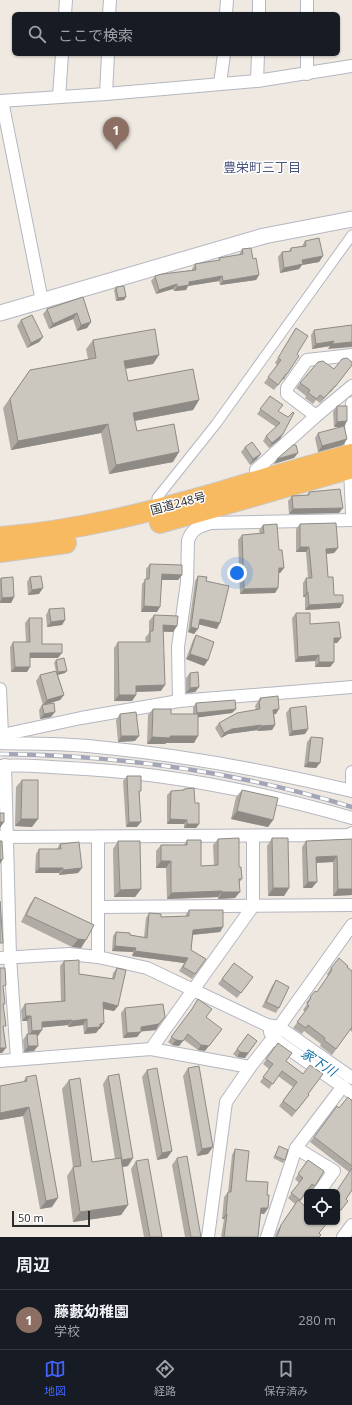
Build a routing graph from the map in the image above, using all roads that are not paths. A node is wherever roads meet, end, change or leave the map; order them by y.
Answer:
1 (66, 0) edge
2 (110, 0) edge
3 (227, 0) edge
4 (259, 0) edge
5 (307, 0) edge
6 (65, 12) edge
7 (110, 12) edge
8 (226, 12) edge
9 (258, 12) edge
10 (307, 12) edge
11 (62, 56) edge
12 (108, 56) edge
13 (224, 56) edge
14 (258, 56) edge
15 (307, 56) edge
16 (352, 66) edge
17 (307, 74) junction
18 (257, 81) junction
19 (220, 84) junction
20 (106, 94) junction
21 (59, 97) junction
22 (1, 101) edge
23 (352, 219) edge
24 (352, 235) edge
25 (42, 301) junction
26 (0, 313) edge
27 (352, 354) edge
28 (352, 386) edge
29 (352, 403) edge
30 (316, 416) junction
31 (351, 461) edge
32 (258, 481) junction
33 (157, 498) dead end
34 (352, 513) edge
35 (208, 517) junction
36 (352, 520) edge
37 (0, 537) edge
38 (0, 552) edge
39 (352, 687) edge
40 (0, 688) edge
41 (179, 701) junction
42 (1, 739) edge
43 (2, 766) edge
44 (352, 772) edge
45 (352, 791) edge
46 (352, 818) edge
47 (352, 833) edge
48 (253, 836) junction
49 (3, 837) edge
50 (98, 837) junction
51 (352, 905) edge
52 (253, 906) junction
53 (98, 907) junction
54 (352, 925) edge
55 (5, 957) edge
56 (98, 957) junction
57 (194, 990) junction
58 (267, 1025) junction
59 (279, 1027) junction
60 (273, 1038) junction
61 (151, 1049) junction
62 (17, 1059) junction
63 (0, 1060) edge
64 (250, 1067) junction
65 (351, 1074) edge
66 (347, 1089) edge
67 (296, 1148) junction
68 (321, 1189) edge
69 (352, 1225) edge
70 (208, 1237) edge
71 (267, 1237) edge
72 (343, 1237) edge

1 - 6 street
2 - 7 street
3 - 8 street
4 - 9 street
5 - 10 street
11 - 21 street
12 - 20 street
13 - 19 street
14 - 18 street
15 - 17 street
16 - 17 street
17 - 18 street
18 - 19 street
19 - 20 street
20 - 21 street
21 - 22 street
22 - 25 street
23 - 25 street
24 - 33 street
25 - 26 street
27 - 30 street
28 - 30 street
29 - 31 street
30 - 32 street
31 - 32 highway, 国道248号
31 - 34 street
31 - 35 highway, 国道248号
32 - 37 highway, 国道248号
35 - 36 street
35 - 38 highway, 国道248号
35 - 41 street
39 - 41 street
40 - 42 street
41 - 42 street
42 - 45 street
43 - 46 street
43 - 49 street
44 - 45 street
47 - 48 street
48 - 50 street
48 - 52 street
49 - 50 street
49 - 55 street
50 - 53 street
51 - 52 street
52 - 53 street
52 - 57 street
53 - 56 street
54 - 59 street
55 - 56 street
55 - 62 street
56 - 57 street
57 - 58 street
57 - 61 street
58 - 59 street
58 - 60 street
59 - 60 street
59 - 65 street
60 - 64 street
60 - 66 street
61 - 62 street
61 - 64 street
62 - 63 street
64 - 70 street
66 - 67 street
67 - 68 street
67 - 71 street
69 - 72 street

